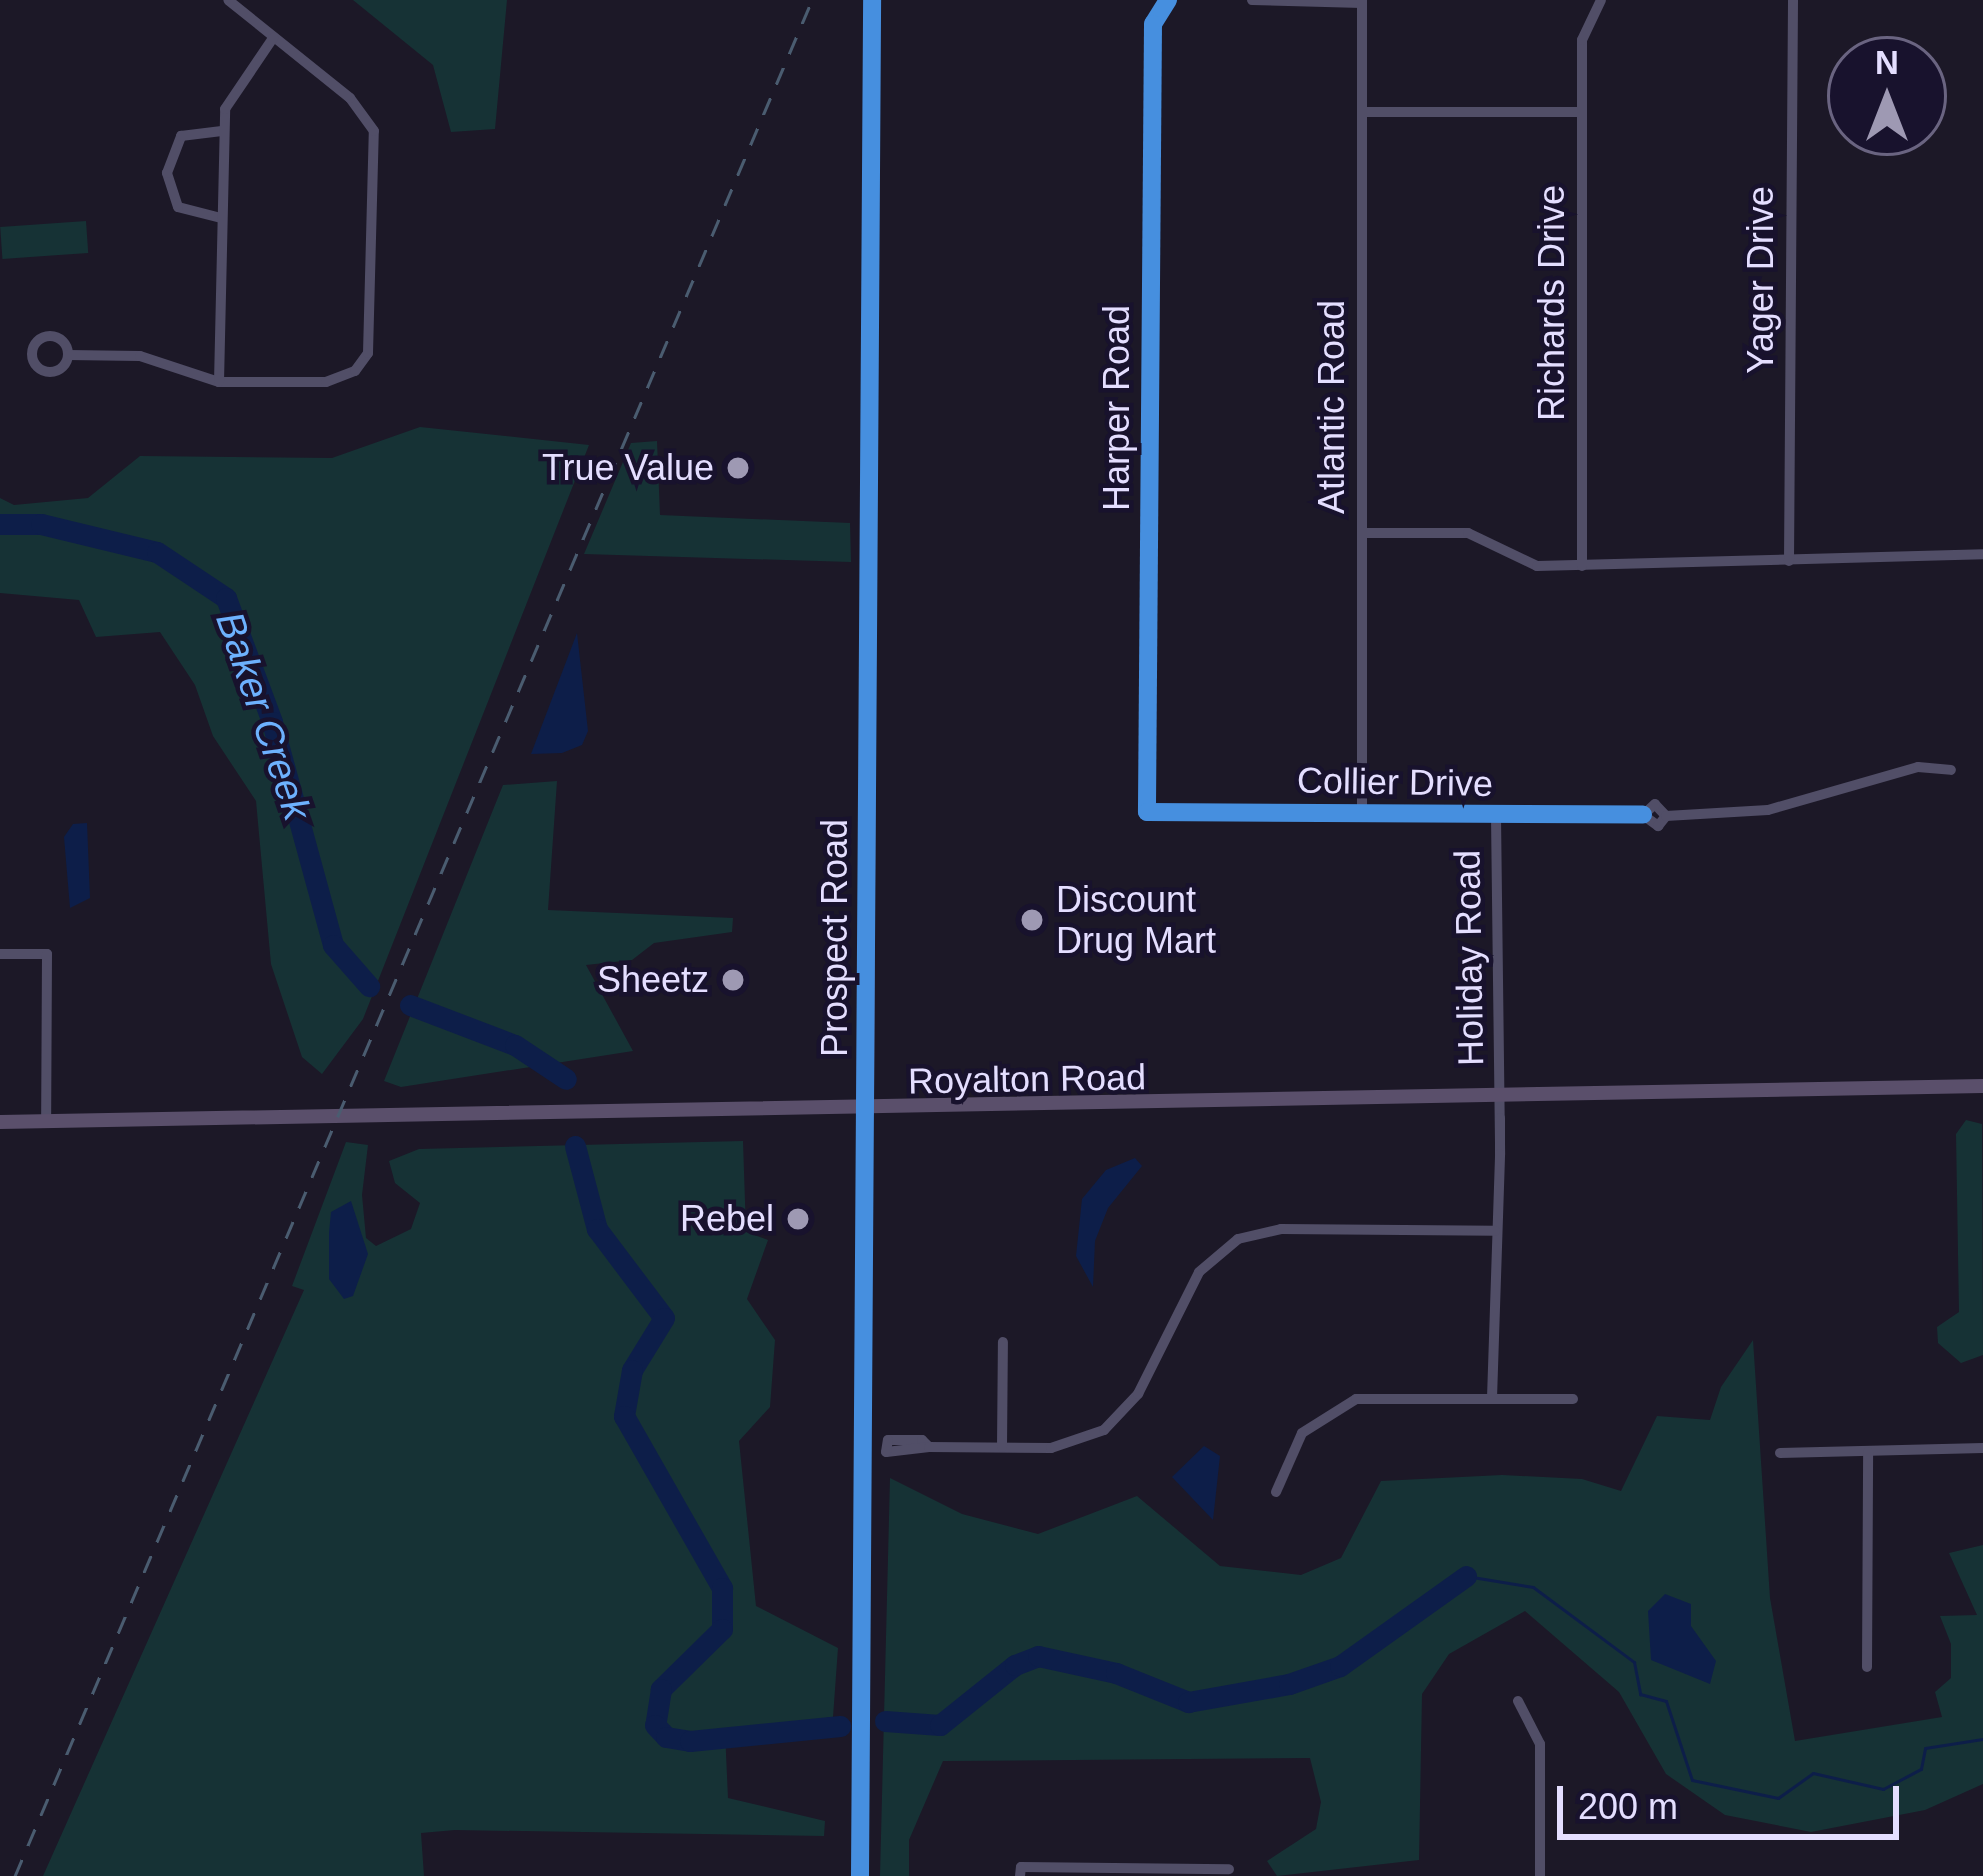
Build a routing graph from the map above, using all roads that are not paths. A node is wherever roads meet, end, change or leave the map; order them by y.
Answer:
1 (228, 0) edge
2 (872, 0) edge
3 (1252, 0) edge
4 (1601, 0) edge
5 (1792, 0) edge
6 (1164, 2) edge
7 (1362, 2) edge
8 (273, 38) junction
9 (1362, 112) junction
10 (1582, 112) junction
11 (222, 130) junction
12 (221, 218) junction
13 (68, 356) dead end
14 (218, 382) junction
15 (1362, 533) junction
16 (1983, 554) edge
17 (1789, 561) junction
18 (1582, 566) junction
19 (1951, 770) dead end
20 (1147, 812) joint
21 (1362, 815) junction
22 (1496, 816) junction
23 (0, 954) edge
24 (1983, 1086) edge
25 (1501, 1099) junction
26 (867, 1112) junction
27 (0, 1122) edge
28 (46, 1122) junction
29 (1495, 1231) junction
30 (1003, 1342) dead end
31 (1492, 1398) junction
32 (1573, 1399) dead end
33 (863, 1446) junction
34 (1002, 1447) junction
35 (1983, 1448) edge
36 (1868, 1452) junction
37 (1780, 1453) dead end
38 (1276, 1492) dead end
39 (1867, 1667) dead end
40 (1518, 1702) dead end
41 (1229, 1869) dead end
42 (860, 1876) edge
43 (1020, 1876) edge
44 (1540, 1876) edge

1 - 8 street
2 - 26 main road, Prospect Road
3 - 7 street
4 - 10 street, Richards Drive
5 - 17 street, Yager Drive
6 - 20 street, Harper Road
7 - 9 street, Atlantic Road
8 - 11 street
8 - 14 street
9 - 10 street
9 - 15 street, Atlantic Road
10 - 18 street, Richards Drive
11 - 12 street
11 - 12 street
12 - 14 street
13 - 14 street
15 - 18 street
15 - 21 street, Atlantic Road
16 - 17 street
17 - 18 street
19 - 22 street, Collier Drive
20 - 21 street, Collier Drive
21 - 22 street, Collier Drive
22 - 25 street, Holiday Road
23 - 28 street
24 - 25 main road, Royalton Road
25 - 26 main road, Royalton Road
25 - 29 street, Holiday Road
26 - 28 main road, Royalton Road
26 - 33 street, Prospect Road
27 - 28 main road, Royalton Road
29 - 31 street, Holiday Road
29 - 34 street
30 - 34 street
31 - 32 street
31 - 38 street
33 - 34 street
33 - 42 street, Prospect Road
35 - 36 street
36 - 37 street
36 - 39 street
40 - 44 street
41 - 43 street

